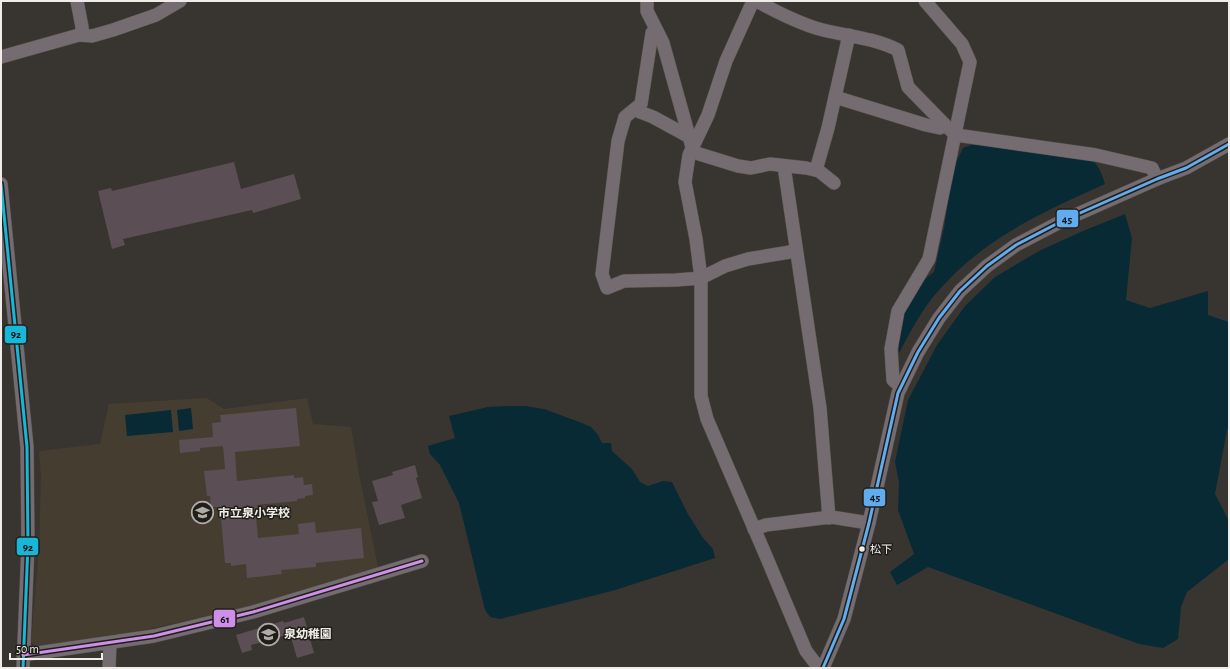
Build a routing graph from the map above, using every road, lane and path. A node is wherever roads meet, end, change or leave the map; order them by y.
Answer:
1 (77, 1) edge
2 (180, 1) edge
3 (647, 1) edge
4 (753, 1) edge
5 (757, 1) edge
6 (925, 1) edge
7 (657, 31) junction
8 (82, 35) junction
9 (849, 35) junction
10 (1, 57) edge
11 (835, 97) junction
12 (637, 108) junction
13 (944, 124) junction
14 (956, 135) junction
15 (691, 141) junction
16 (1229, 144) edge
17 (784, 166) junction
18 (816, 170) junction
19 (1157, 179) junction
20 (834, 183) dead end
21 (1, 184) edge
22 (796, 251) junction
23 (701, 278) junction
24 (901, 387) junction
25 (829, 518) junction
26 (869, 523) junction
27 (754, 529) junction
28 (422, 561) dead end
29 (110, 643) junction
30 (23, 662) edge
31 (109, 668) edge
32 (819, 668) edge
33 (823, 668) edge

1 - 8 street
2 - 8 street
3 - 7 street
4 - 15 street
5 - 9 street
6 - 14 street
7 - 12 street
7 - 15 street
8 - 10 street
9 - 11 street
9 - 13 street
11 - 13 street
11 - 18 street
12 - 15 street
12 - 23 street
13 - 14 street
14 - 19 street
14 - 24 street
15 - 17 street
15 - 23 street
16 - 19 street
17 - 18 street
17 - 22 street
18 - 20 street
19 - 24 street
21 - 30 street
22 - 23 street
22 - 25 street
23 - 27 street
24 - 26 street
25 - 26 street
25 - 27 street
26 - 33 street
27 - 32 street
28 - 29 street
29 - 30 street
29 - 31 street

